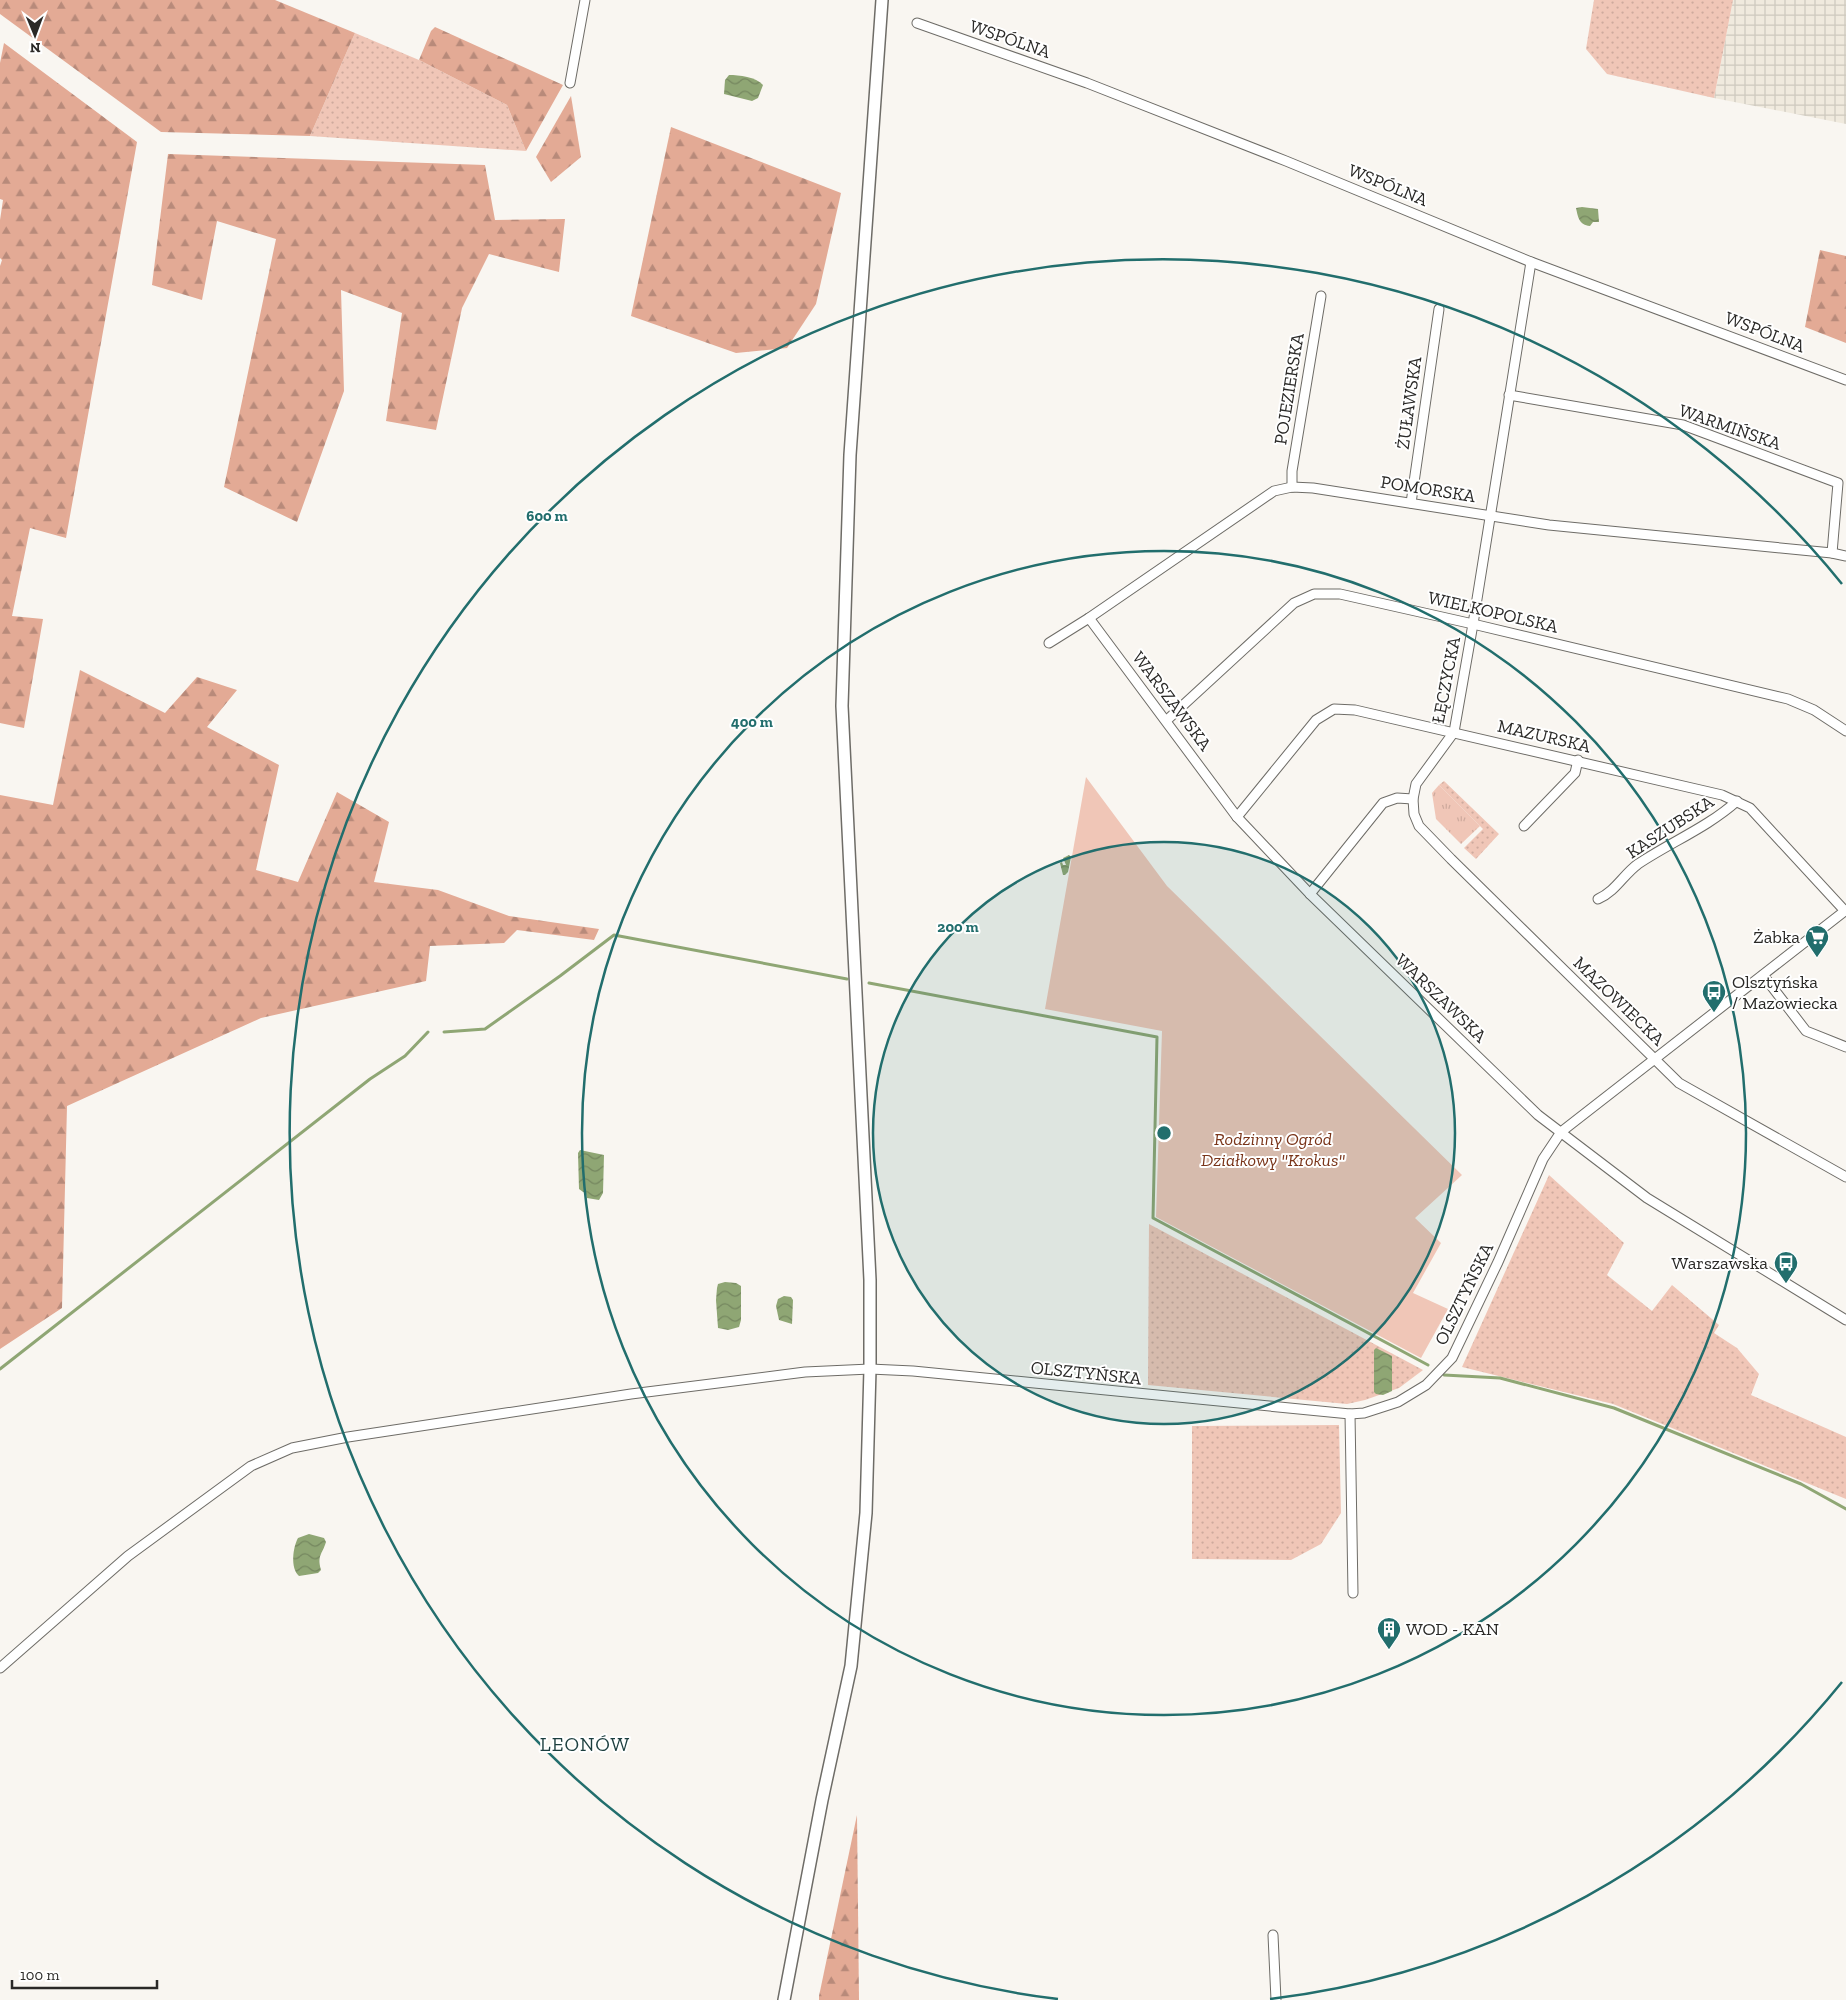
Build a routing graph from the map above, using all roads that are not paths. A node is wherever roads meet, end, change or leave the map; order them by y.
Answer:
1 (585, 0) edge
2 (882, 0) edge
3 (917, 23) dead end
4 (570, 83) dead end
5 (1531, 262) junction
6 (1321, 296) dead end
7 (1439, 309) dead end
8 (1846, 380) edge
9 (1509, 395) junction
10 (1842, 485) edge
11 (1292, 487) junction
12 (1411, 503) junction
13 (1489, 516) junction
14 (1832, 553) junction
15 (1846, 556) edge
16 (1089, 618) junction
17 (1473, 624) junction
18 (1049, 643) dead end
19 (1167, 720) junction
20 (1846, 731) edge
21 (1454, 732) junction
22 (1578, 760) junction
23 (1413, 799) junction
24 (1737, 801) junction
25 (1237, 817) junction
26 (1524, 826) dead end
27 (1310, 894) junction
28 (1598, 899) dead end
29 (1845, 911) edge
30 (1763, 975) junction
31 (1846, 1047) edge
32 (1655, 1059) junction
33 (1561, 1132) junction
34 (1846, 1177) edge
35 (1846, 1320) edge
36 (870, 1370) junction
37 (1350, 1414) junction
38 (1353, 1593) dead end
39 (0, 1668) edge
40 (1272, 1935) dead end
41 (784, 2000) edge
42 (1276, 2000) edge

1 - 4 street
2 - 36 main road
3 - 5 street, WSPÓLNA
5 - 8 street, WSPÓLNA
5 - 9 street, ŁĘCZYCKA
6 - 11 street, POJEZIERSKA
7 - 12 street, ŻUŁAWSKA
9 - 10 street, WARMIŃSKA
9 - 13 street, ŁĘCZYCKA
10 - 14 street, WARMIŃSKA
11 - 12 street, POMORSKA
11 - 16 street, POMORSKA
12 - 13 street, POMORSKA
13 - 14 street, POMORSKA
13 - 17 street, ŁĘCZYCKA
14 - 15 street, POMORSKA
16 - 18 street, POMORSKA
16 - 19 street, WARSZAWSKA
17 - 19 street, WIELKOPOLSKA
17 - 20 street, WIELKOPOLSKA
17 - 21 street, ŁĘCZYCKA
19 - 25 street, WARSZAWSKA
21 - 22 street, MAZURSKA
21 - 23 street, ŁĘCZYCKA
21 - 25 street, MAZURSKA
22 - 24 street, MAZURSKA
22 - 26 street
23 - 27 street
23 - 32 street, MAZOWIECKA
24 - 28 street, KASZUBSKA
24 - 29 street, MAZURSKA
25 - 27 street, WARSZAWSKA
27 - 33 street, WARSZAWSKA
29 - 30 street, OLSZTYŃSKA
30 - 31 street
30 - 32 street, OLSZTYŃSKA
32 - 33 street, OLSZTYŃSKA
32 - 34 street, MAZOWIECKA
33 - 35 street, WARSZAWSKA
33 - 37 street, OLSZTYŃSKA
36 - 37 street, OLSZTYŃSKA
36 - 39 street, OLSZTYŃSKA
36 - 41 main road
37 - 38 street
40 - 42 street

